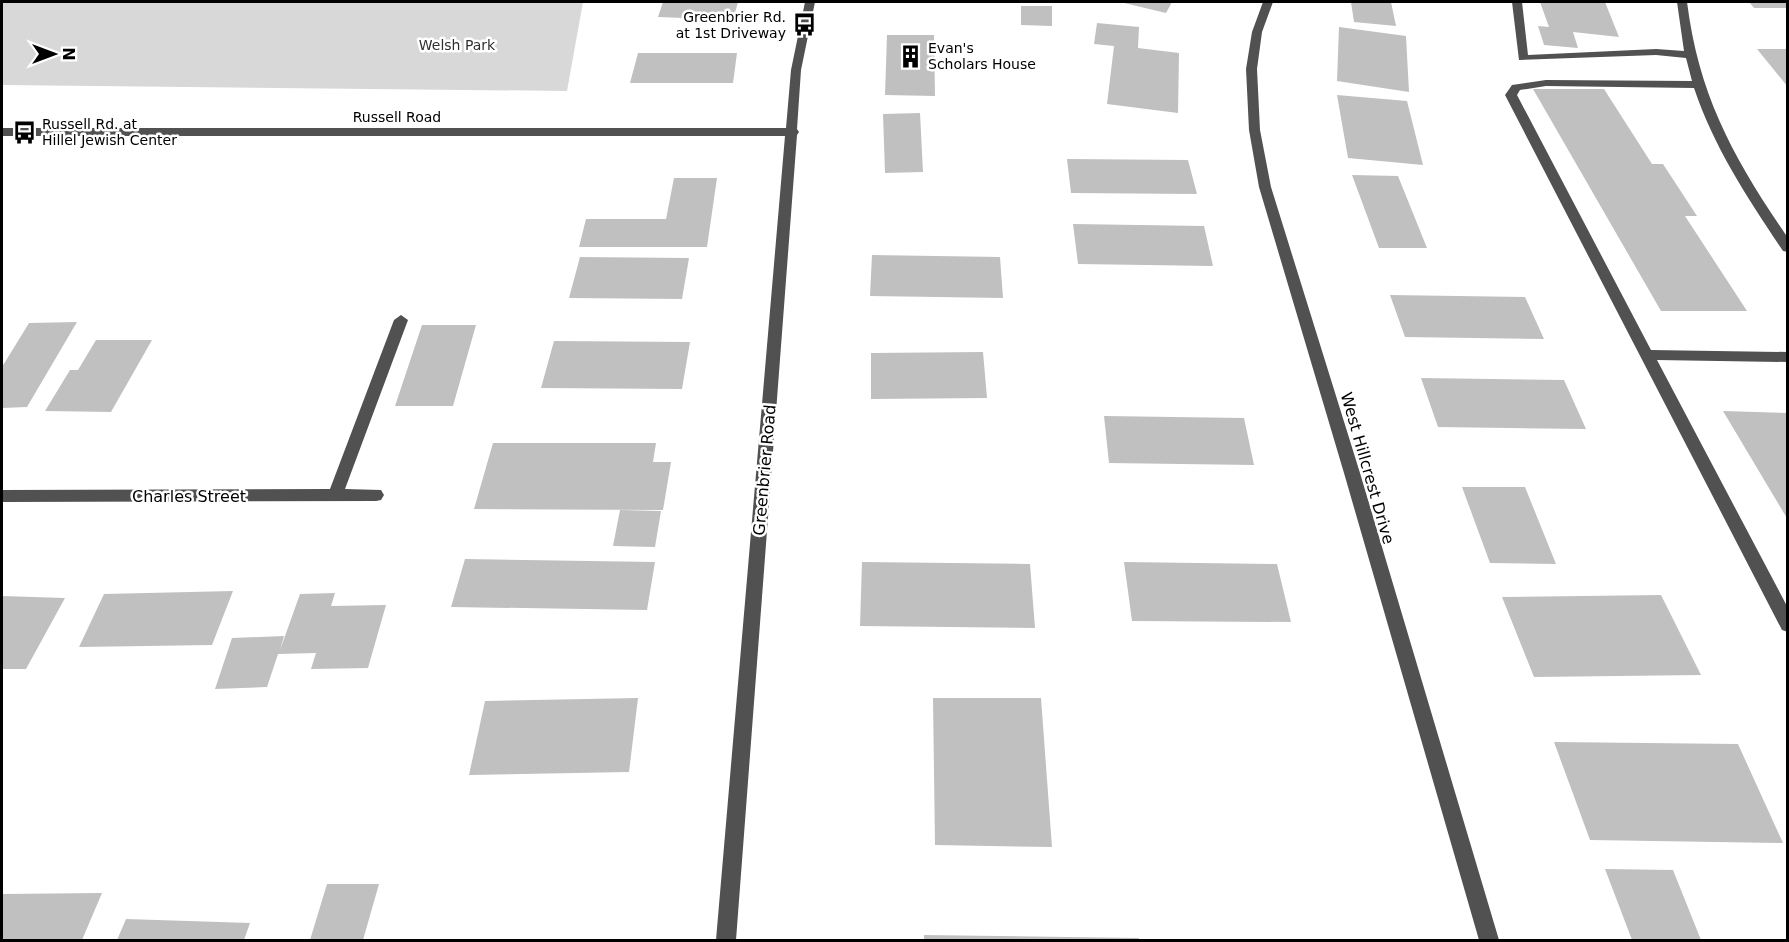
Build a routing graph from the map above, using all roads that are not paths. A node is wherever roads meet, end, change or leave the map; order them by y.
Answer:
1 (810, 2) edge
2 (1268, 2) edge
3 (1517, 2) edge
4 (1682, 2) edge
5 (1689, 54) junction
6 (1700, 85) junction
7 (2, 132) edge
8 (793, 132) junction
9 (1788, 248) edge
10 (401, 320) dead end
11 (1648, 355) junction
12 (1788, 357) edge
13 (335, 495) junction
14 (376, 495) dead end
15 (2, 496) edge
16 (1788, 625) edge
17 (726, 940) edge
18 (1489, 940) edge

1 - 8 street, Greenbrier Road
2 - 18 street, West Hillcrest Drive
3 - 5 street
4 - 5 street
5 - 6 street
6 - 9 street
6 - 11 street
7 - 8 street, Russell Road
8 - 17 street, Greenbrier Road
10 - 13 street
11 - 12 street
11 - 16 street
13 - 14 street, Charles Street
13 - 15 street, Charles Street

